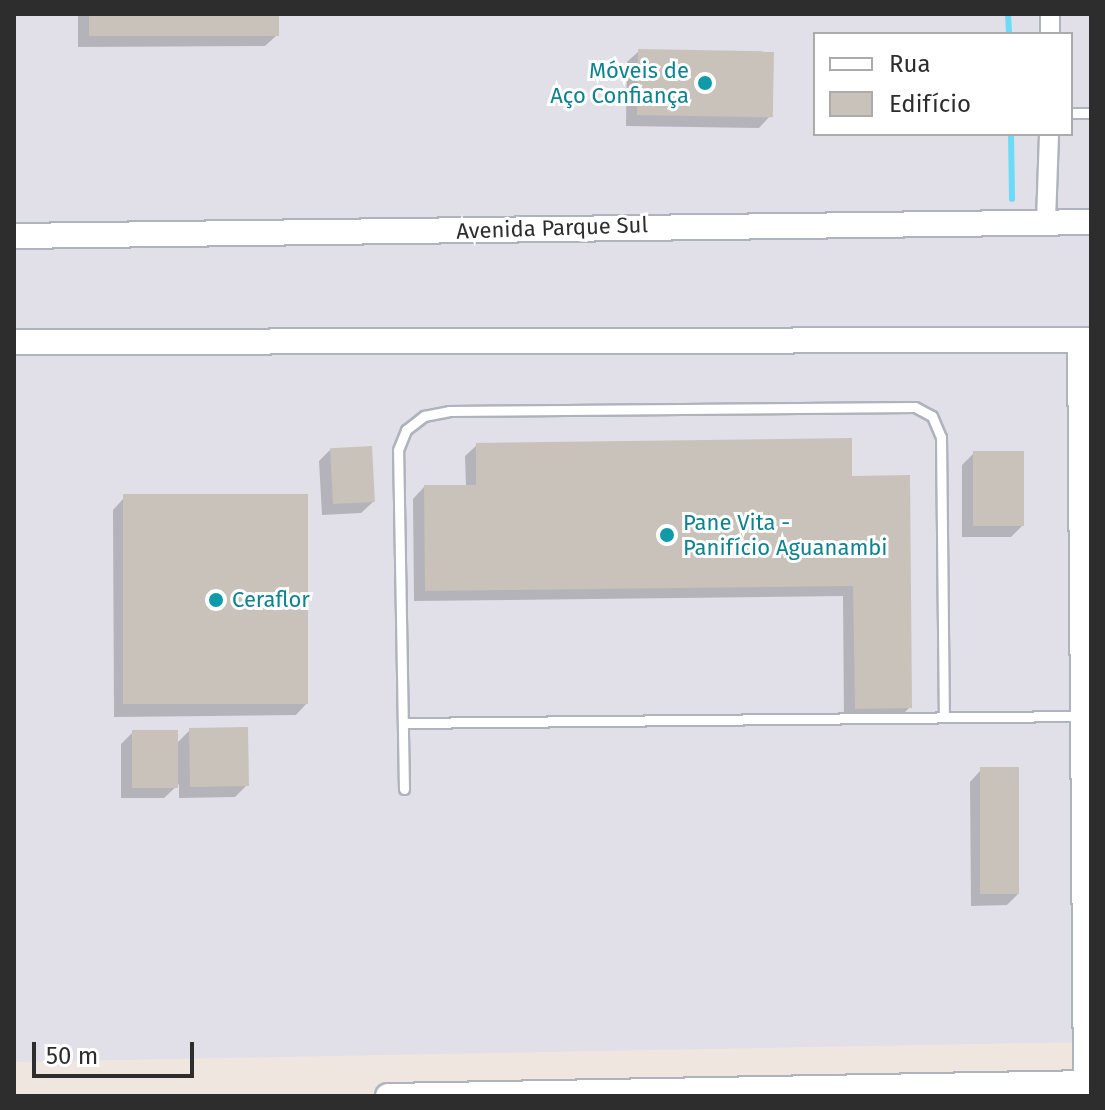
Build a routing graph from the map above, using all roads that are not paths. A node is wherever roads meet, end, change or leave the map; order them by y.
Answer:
1 (1049, 136) edge
2 (1046, 221) junction
3 (1091, 222) edge
4 (14, 236) edge
5 (1086, 340) edge
6 (14, 342) edge
7 (1084, 716) junction
8 (944, 717) junction
9 (403, 723) junction
10 (404, 789) dead end
11 (1089, 1083) edge
12 (1038, 1090) edge
13 (742, 1092) edge
14 (890, 1092) edge
15 (592, 1094) edge
16 (388, 1096) edge
17 (446, 1096) edge

1 - 2 street
2 - 3 street, Avenida Parque Sul
2 - 4 street, Avenida Parque Sul
5 - 6 street
5 - 7 street
7 - 8 lane
7 - 11 street
8 - 9 lane
8 - 9 lane
9 - 10 lane
11 - 12 street
12 - 14 street
13 - 14 street
13 - 15 street
15 - 17 street
16 - 17 street

